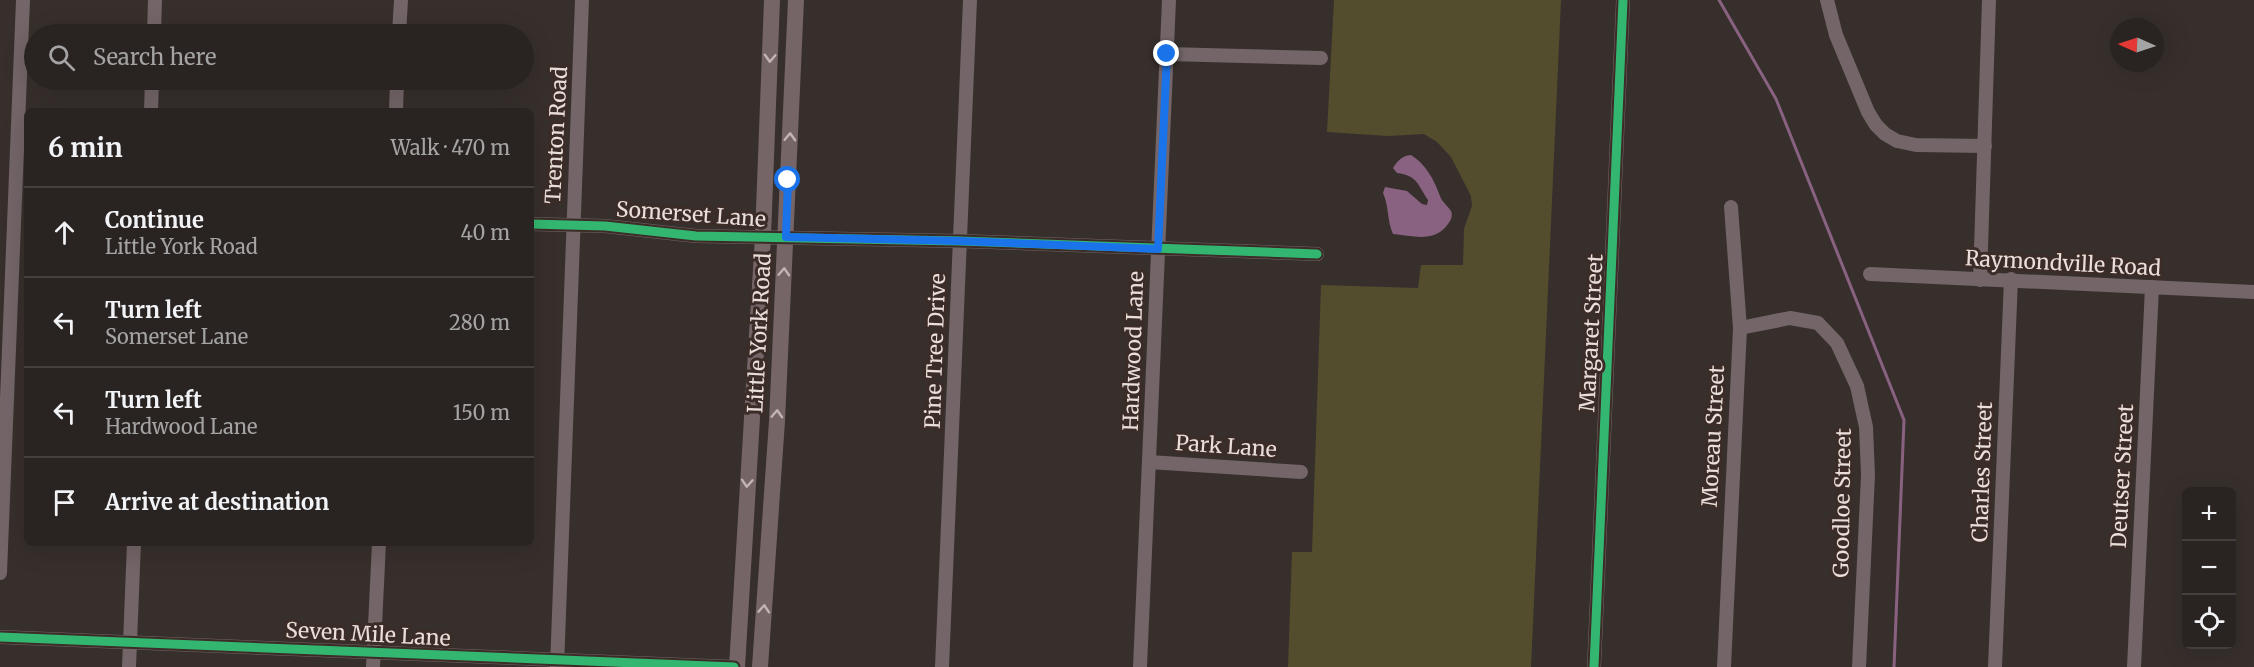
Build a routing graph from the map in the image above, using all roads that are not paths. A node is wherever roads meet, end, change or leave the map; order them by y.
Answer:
1 (23, 0) edge
2 (155, 0) edge
3 (401, 0) edge
4 (582, 0) edge
5 (772, 0) edge
6 (796, 0) edge
7 (970, 0) edge
8 (1168, 0) edge
9 (1623, 0) edge
10 (1827, 0) edge
11 (1989, 0) edge
12 (154, 24) edge
13 (400, 24) edge
14 (1167, 54) junction
15 (1321, 58) dead end
16 (152, 90) edge
17 (397, 90) edge
18 (151, 108) edge
19 (396, 108) edge
20 (1985, 146) junction
21 (1731, 207) dead end
22 (534, 224) edge
23 (573, 225) junction
24 (763, 237) junction
25 (786, 237) junction
26 (960, 241) junction
27 (1158, 249) junction
28 (1317, 254) dead end
29 (1870, 274) dead end
30 (2011, 279) junction
31 (1980, 280) junction
32 (2152, 288) junction
33 (2254, 292) edge
34 (1740, 328) junction
35 (1149, 462) junction
36 (1301, 472) dead end
37 (134, 546) edge
38 (379, 546) edge
39 (0, 573) edge
40 (0, 637) edge
41 (130, 642) junction
42 (373, 652) junction
43 (557, 664) edge
44 (129, 667) edge
45 (373, 667) edge
46 (735, 667) edge
47 (760, 667) edge
48 (942, 667) edge
49 (1140, 667) edge
50 (1594, 667) edge
51 (1724, 667) edge
52 (1859, 667) edge
53 (1995, 667) edge
54 (2134, 667) edge

1 - 39 street
2 - 12 street
3 - 13 street
4 - 23 street, Trenton Road
5 -> 24 main road, Little York Road
25 -> 6 main road, Little York Road
7 - 26 street, Pine Tree Drive
8 - 14 street, Hardwood Lane
9 - 50 street, Margaret Street
10 - 20 street
11 - 20 street
14 - 15 street
14 - 27 street, Hardwood Lane
16 - 18 street
17 - 19 street
20 - 31 street
21 - 34 street, Moreau Street
22 - 23 street, Somerset Lane
23 - 24 street, Somerset Lane
23 - 43 street, Trenton Road
24 - 25 street, Somerset Lane
24 -> 46 main road, Little York Road
25 - 26 street, Somerset Lane
47 -> 25 main road, Little York Road
26 - 27 street, Somerset Lane
26 - 48 street, Pine Tree Drive
27 - 28 street, Somerset Lane
27 - 35 street, Hardwood Lane
29 - 31 street, Raymondville Road
30 - 31 street, Raymondville Road
30 - 32 street, Raymondville Road
30 - 53 street, Charles Street
32 - 33 street, Raymondville Road
32 - 54 street, Deutser Street
34 - 51 street, Moreau Street
34 - 52 street, Goodloe Street
35 - 36 street, Park Lane
35 - 49 street, Hardwood Lane
37 - 41 street
38 - 42 street
40 - 41 street, Seven Mile Lane
41 - 42 street, Seven Mile Lane
41 - 44 street
42 - 43 street, Seven Mile Lane
42 - 45 street
43 - 46 street, Seven Mile Lane

